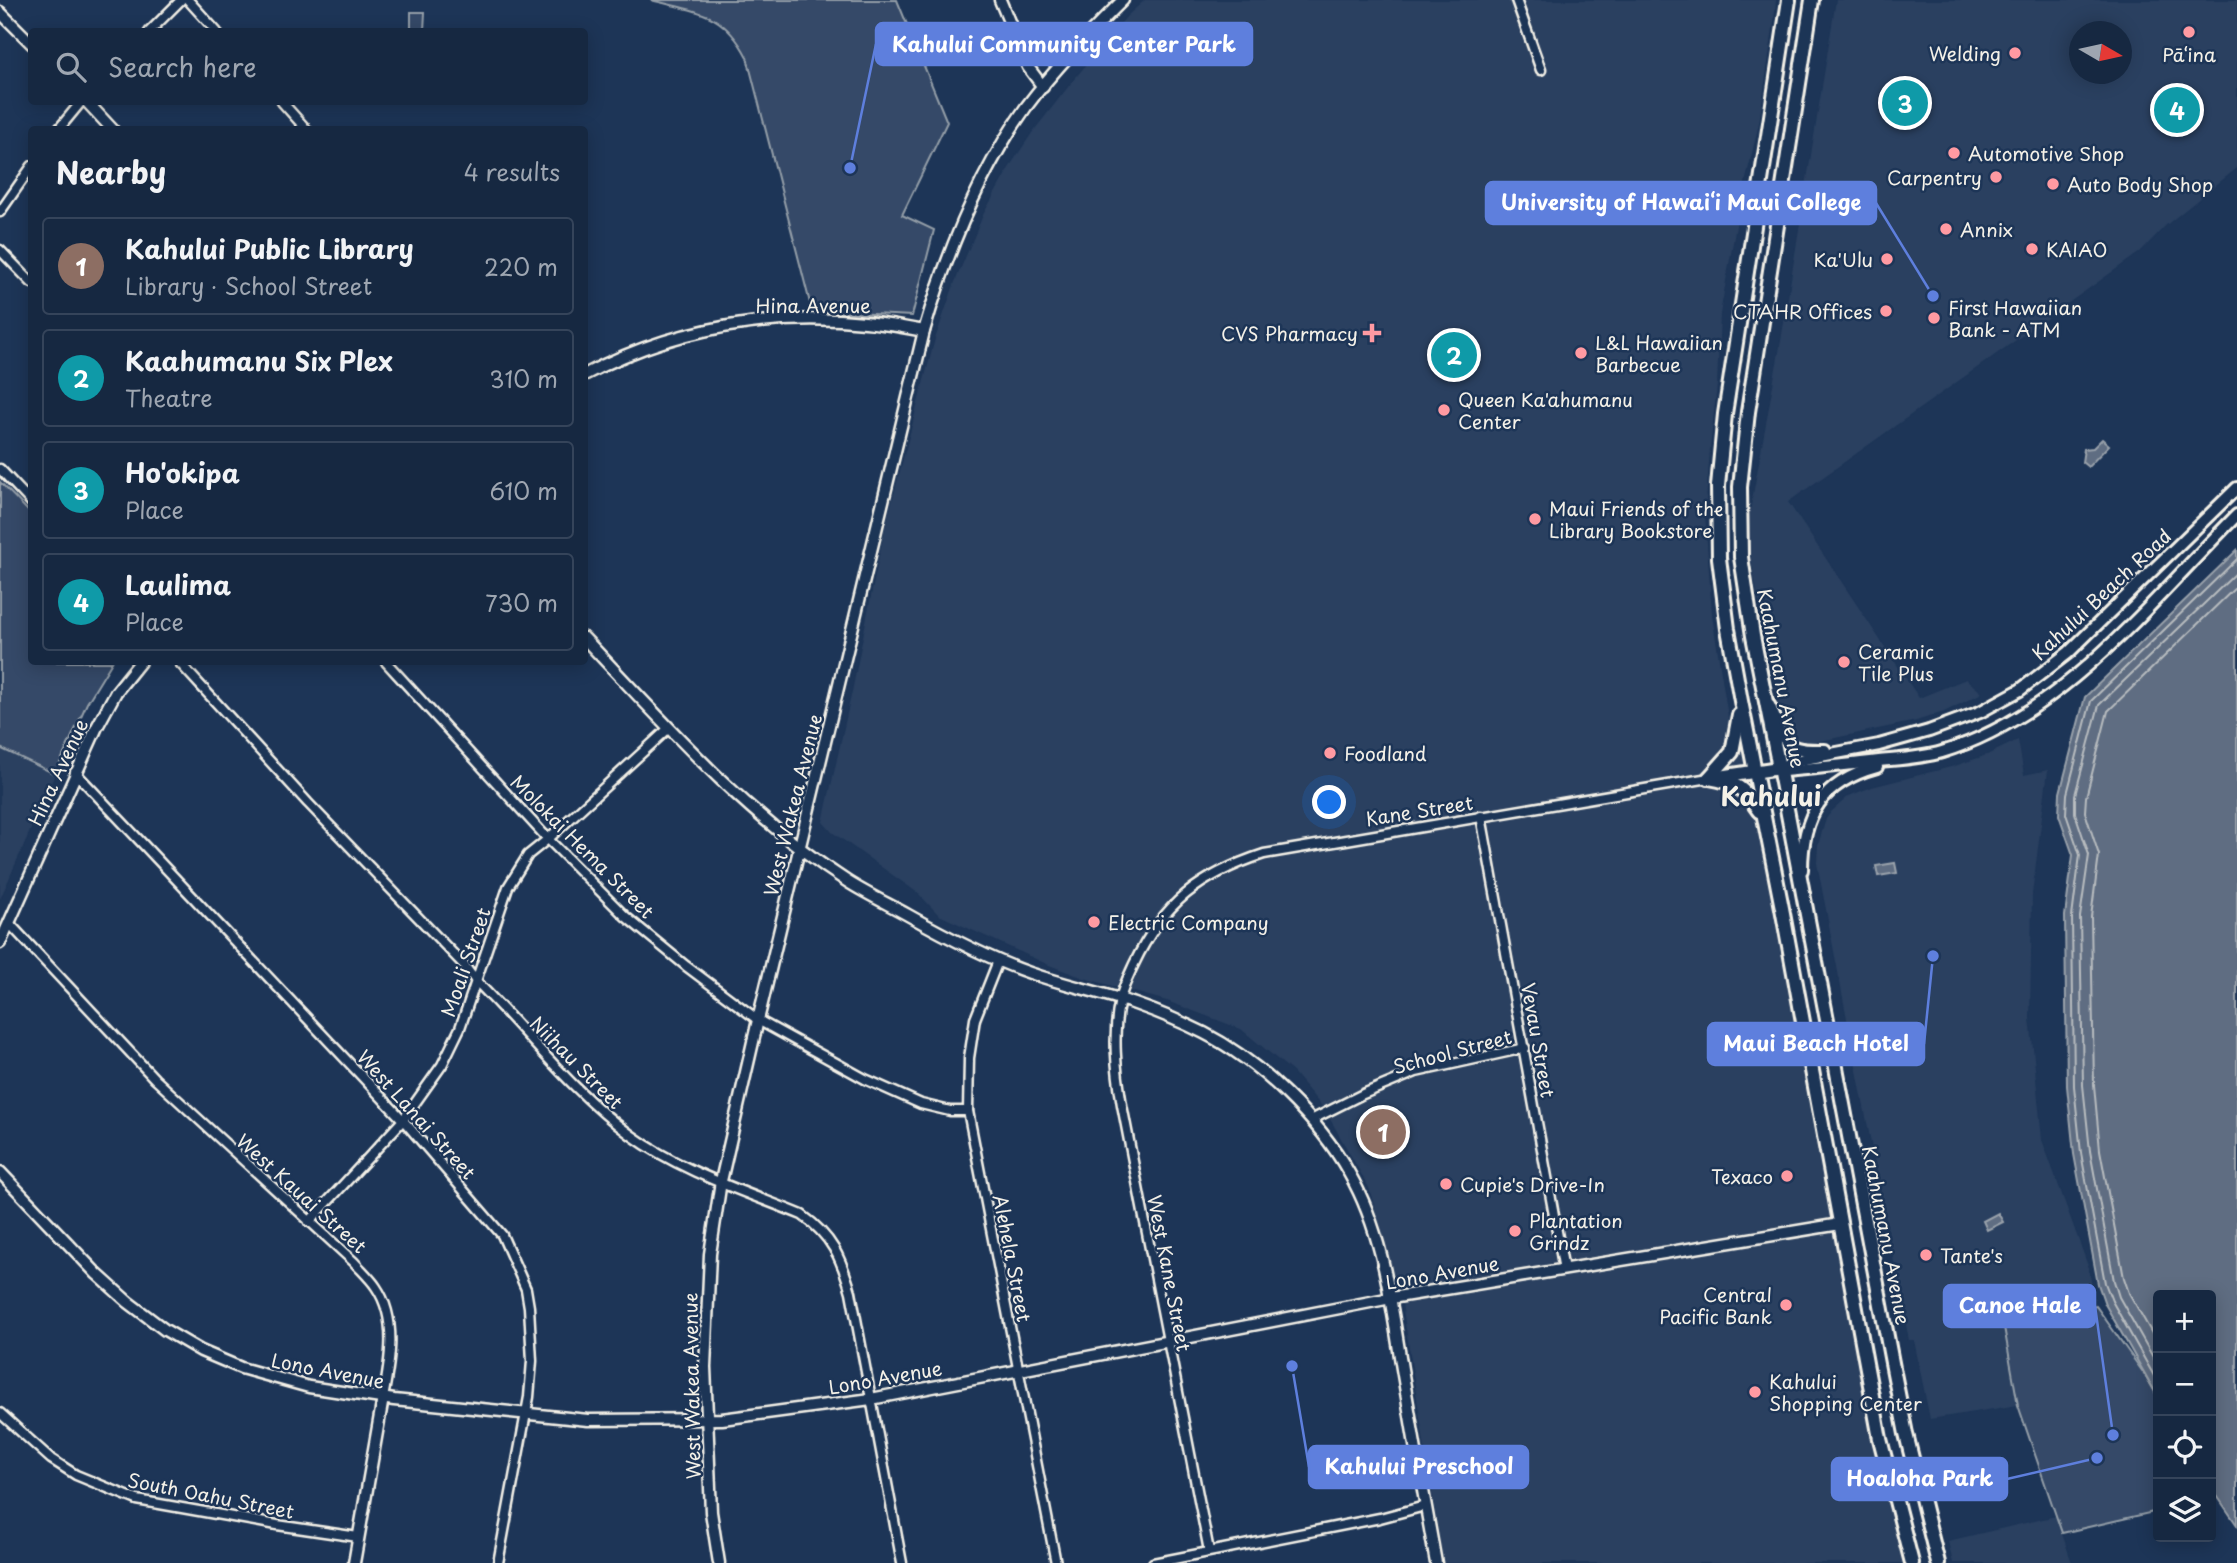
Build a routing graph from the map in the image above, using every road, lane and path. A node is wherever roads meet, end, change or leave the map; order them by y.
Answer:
1 (181, 0) edge
2 (188, 0) edge
3 (1000, 0) edge
4 (1123, 0) edge
5 (1516, 0) edge
6 (1789, 0) edge
7 (1812, 0) edge
8 (0, 12) edge
9 (153, 28) edge
10 (213, 28) edge
11 (28, 40) edge
12 (1541, 70) dead end
13 (1043, 87) junction
14 (78, 105) edge
15 (90, 105) edge
16 (285, 105) edge
17 (61, 126) edge
18 (109, 126) edge
19 (303, 126) edge
20 (28, 172) edge
21 (0, 212) edge
22 (0, 250) edge
23 (28, 279) edge
24 (1744, 288) junction
25 (1766, 290) junction
26 (924, 331) junction
27 (588, 373) edge
28 (0, 469) edge
29 (2237, 488) edge
30 (28, 499) edge
31 (2237, 515) edge
32 (588, 642) edge
33 (138, 665) edge
34 (182, 665) edge
35 (389, 665) edge
36 (1741, 701) junction
37 (1766, 701) junction
38 (1980, 712) junction
39 (669, 728) junction
40 (1989, 734) junction
41 (1852, 750) junction
42 (1908, 758) junction
43 (1779, 768) junction
44 (75, 772) junction
45 (1754, 772) junction
46 (1709, 778) junction
47 (1482, 816) junction
48 (1764, 819) junction
49 (548, 839) junction
50 (800, 846) junction
51 (1802, 887) junction
52 (9, 923) junction
53 (0, 943) edge
54 (998, 961) junction
55 (475, 980) junction
56 (1120, 999) junction
57 (1823, 999) junction
58 (1799, 1003) junction
59 (758, 1020) junction
60 (1525, 1048) junction
61 (968, 1111) junction
62 (403, 1120) junction
63 (1311, 1121) junction
64 (0, 1171) edge
65 (721, 1181) junction
66 (1864, 1219) junction
67 (309, 1222) junction
68 (1840, 1224) junction
69 (1564, 1269) junction
70 (1391, 1298) junction
71 (1167, 1342) junction
72 (1020, 1370) junction
73 (383, 1398) junction
74 (871, 1399) junction
75 (0, 1413) edge
76 (525, 1414) junction
77 (707, 1419) junction
78 (1906, 1434) junction
79 (1881, 1439) junction
80 (1425, 1506) junction
81 (358, 1537) junction
82 (1209, 1551) junction
83 (501, 1562) edge
84 (354, 1563) edge
85 (719, 1563) edge
86 (902, 1563) edge
87 (1056, 1563) edge
88 (1153, 1563) edge
89 (1436, 1563) edge
90 (1912, 1563) edge
91 (1938, 1563) edge

1 - 9 street
2 - 10 street
3 - 13 street
4 - 13 street, West Wakea Avenue
5 - 12 street
6 - 24 main road
7 - 25 main road, Kaahumanu Avenue
8 - 11 street
13 - 26 street, West Wakea Avenue
14 - 17 street
15 - 18 street
16 - 19 street
20 - 21 street
22 - 23 street
24 - 25 main road
24 - 36 main road
25 - 37 main road, Kaahumanu Avenue
26 - 27 street, Hina Avenue
26 - 50 street, West Wakea Avenue
28 - 30 street
29 - 38 main road, Kahului Beach Road
31 - 40 main road, Kahului Beach Road
32 - 39 street
33 - 44 street, Hina Avenue
34 - 55 street, Niihau Street
35 - 49 street, Molokai Hema Street
36 - 45 main road
36 - 46 main road
37 - 41 main road
37 - 43 main road, Kaahumanu Avenue
38 - 40 main road
38 - 41 main road, Kahului Beach Road
39 - 49 street, Moali Street
39 - 50 street
40 - 42 main road, Kahului Beach Road
41 - 43 main road, Kahului Beach Road
42 - 43 main road, Kahului Beach Road
42 - 51 main road
43 - 45 main road
43 - 51 main road, Kaahumanu Avenue
44 - 52 street, Hina Avenue
44 - 62 street, West Lanai Street
45 - 46 main road
45 - 48 main road
46 - 47 street, Kane Street
46 - 48 main road
47 - 56 street, Kane Street
47 - 60 street, Vevau Street
48 - 58 main road
49 - 55 street, Moali Street
49 - 59 street, Molokai Hema Street
50 - 54 street
50 - 59 street, West Wakea Avenue
51 - 57 main road, Kaahumanu Avenue
52 - 53 street, Hina Avenue
52 - 67 street, West Kauai Street
54 - 56 street
54 - 61 street, Alehela Street
55 - 62 street, Moali Street
55 - 65 street, Niihau Street
56 - 63 street
56 - 71 street, West Kane Street
57 - 58 main road
57 - 66 main road, Kaahumanu Avenue
58 - 68 main road
59 - 61 street, Molokai Hema Street
59 - 65 street, West Wakea Avenue
60 - 63 street, School Street
60 - 69 street, Vevau Street
61 - 72 street, Alehela Street
62 - 67 street, Moali Street
62 - 76 street, West Lanai Street
63 - 70 street
64 - 73 street, Lono Avenue
65 - 74 street, Niihau Street
65 - 77 street, West Wakea Avenue
66 - 68 main road
66 - 78 main road, Kaahumanu Avenue
67 - 73 street, West Kauai Street
68 - 69 street, Lono Avenue
68 - 79 main road
69 - 70 street, Lono Avenue
70 - 71 street, Lono Avenue
70 - 80 street
71 - 72 street, Lono Avenue
71 - 82 street, West Kane Street
72 - 74 street, Lono Avenue
72 - 87 street, Alehela Street
73 - 76 street, Lono Avenue
73 - 81 street, West Kauai Street
74 - 77 street, Lono Avenue
74 - 86 street, Niihau Street
75 - 81 street, South Oahu Street
76 - 77 street, Lono Avenue
76 - 83 street, West Lanai Street
77 - 85 street, West Wakea Avenue
78 - 79 main road
78 - 91 main road, Kaahumanu Avenue
79 - 90 main road
80 - 82 street
80 - 89 street
81 - 84 street, West Kauai Street
82 - 88 street

